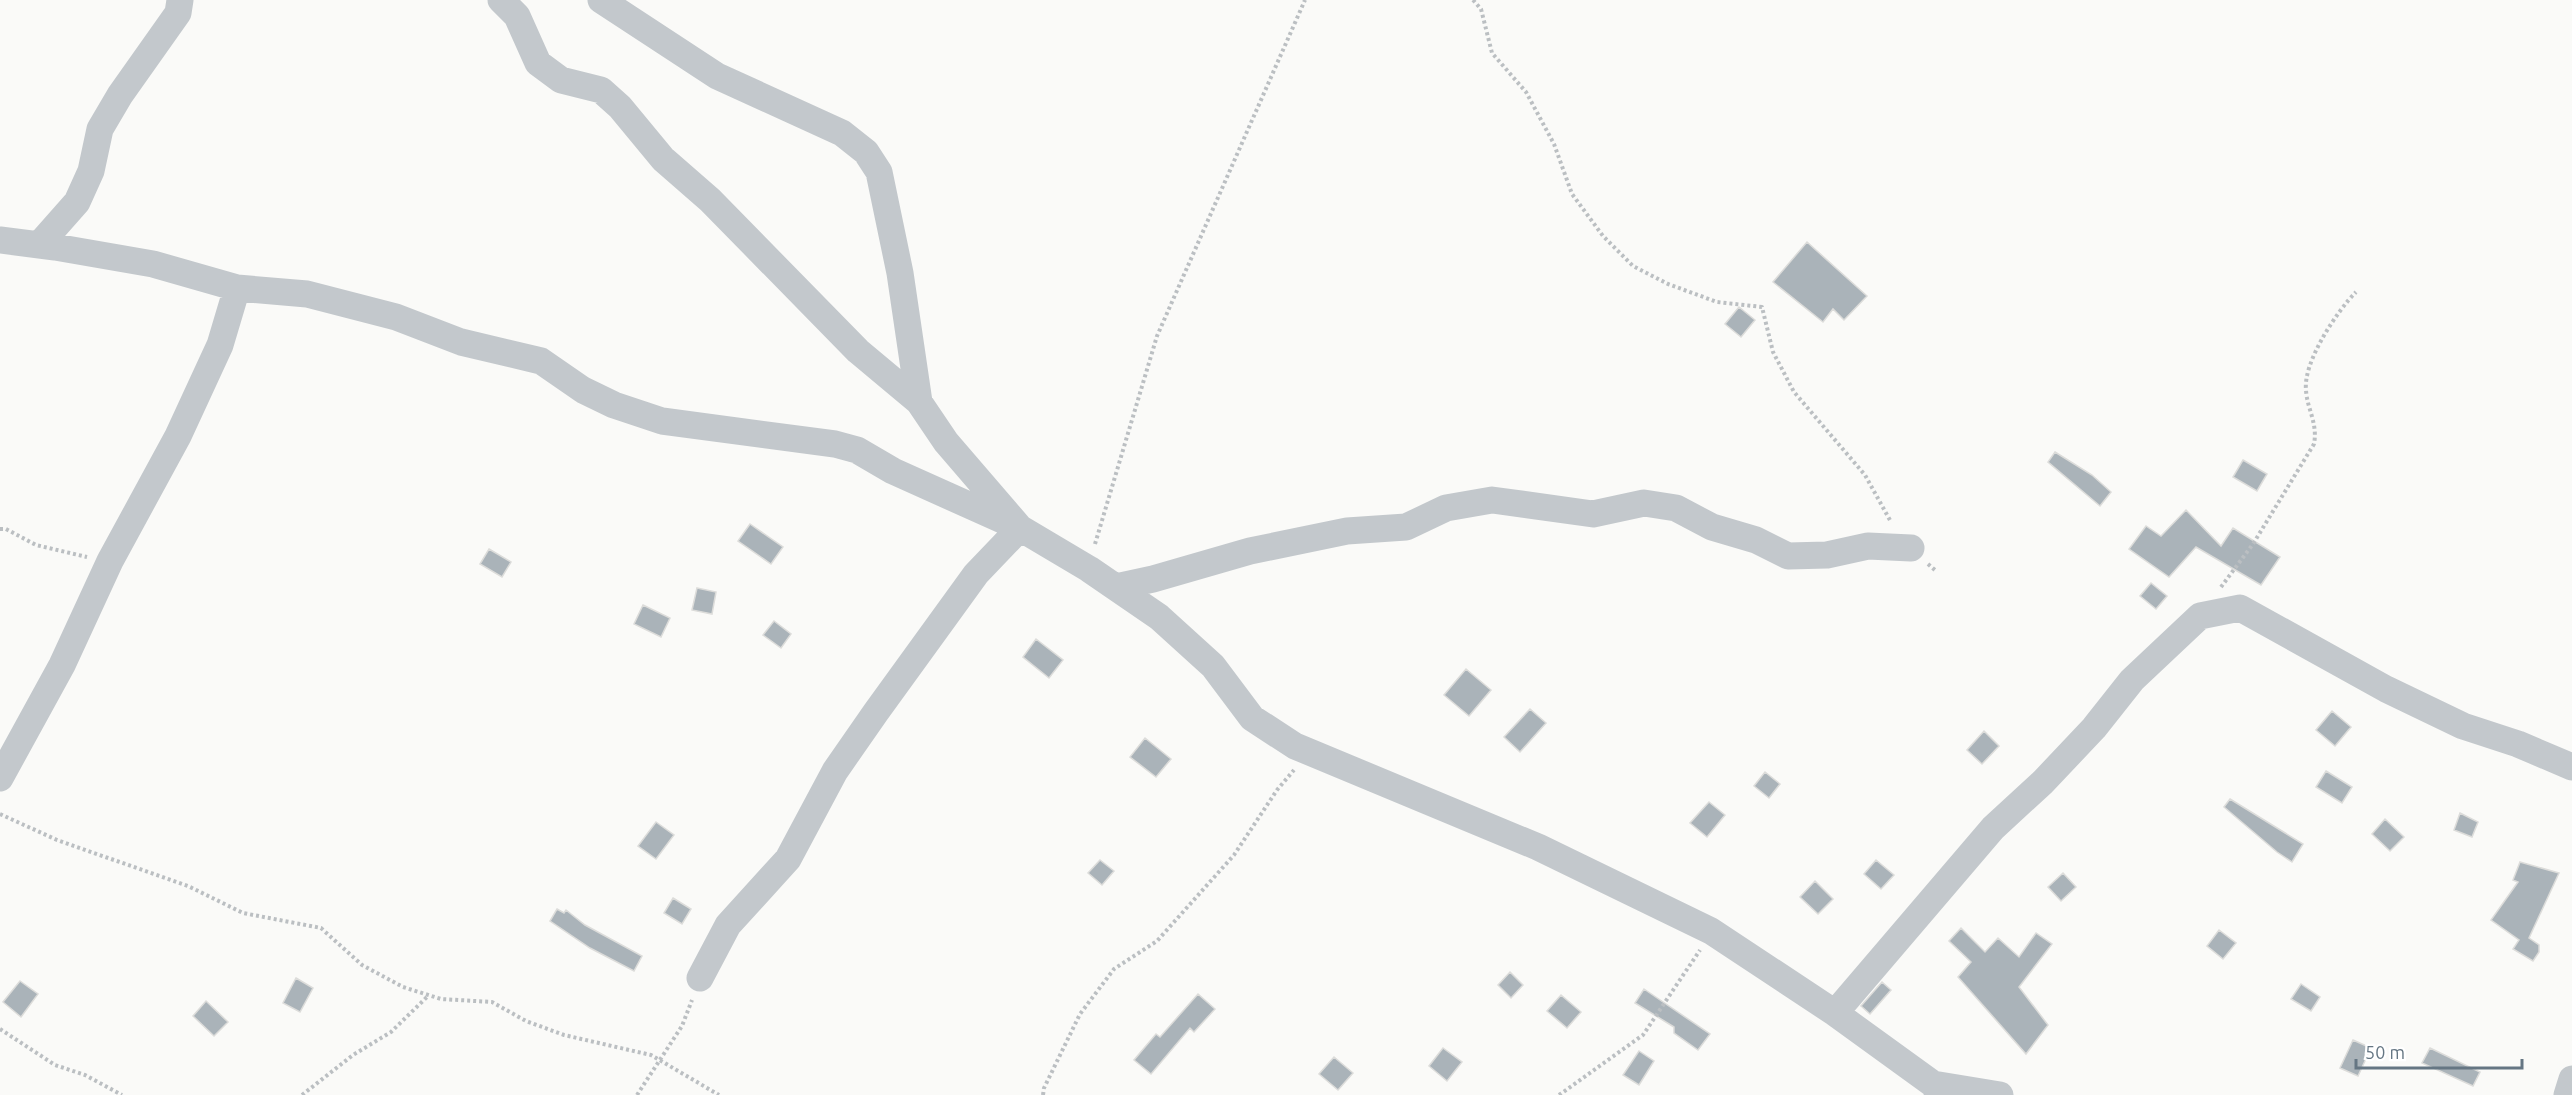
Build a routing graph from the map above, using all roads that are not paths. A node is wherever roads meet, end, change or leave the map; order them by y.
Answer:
1 (180, 0) edge
2 (501, 0) edge
3 (601, 0) edge
4 (0, 240) edge
5 (39, 245) junction
6 (237, 288) junction
7 (919, 402) junction
8 (1020, 528) junction
9 (1911, 548) road end
10 (1116, 587) junction
11 (2572, 767) edge
12 (0, 778) edge
13 (700, 978) road end
14 (1835, 1013) junction
15 (2572, 1079) edge
16 (1937, 1089) edge
17 (2000, 1095) edge
18 (2567, 1095) edge

1 - 5 street
2 - 7 street
3 - 7 street
4 - 5 street
5 - 6 street
6 - 8 street
6 - 12 street
7 - 8 street
8 - 10 street
8 - 13 street
9 - 10 street
10 - 14 street
11 - 14 street
14 - 16 street
15 - 18 street
16 - 17 street

